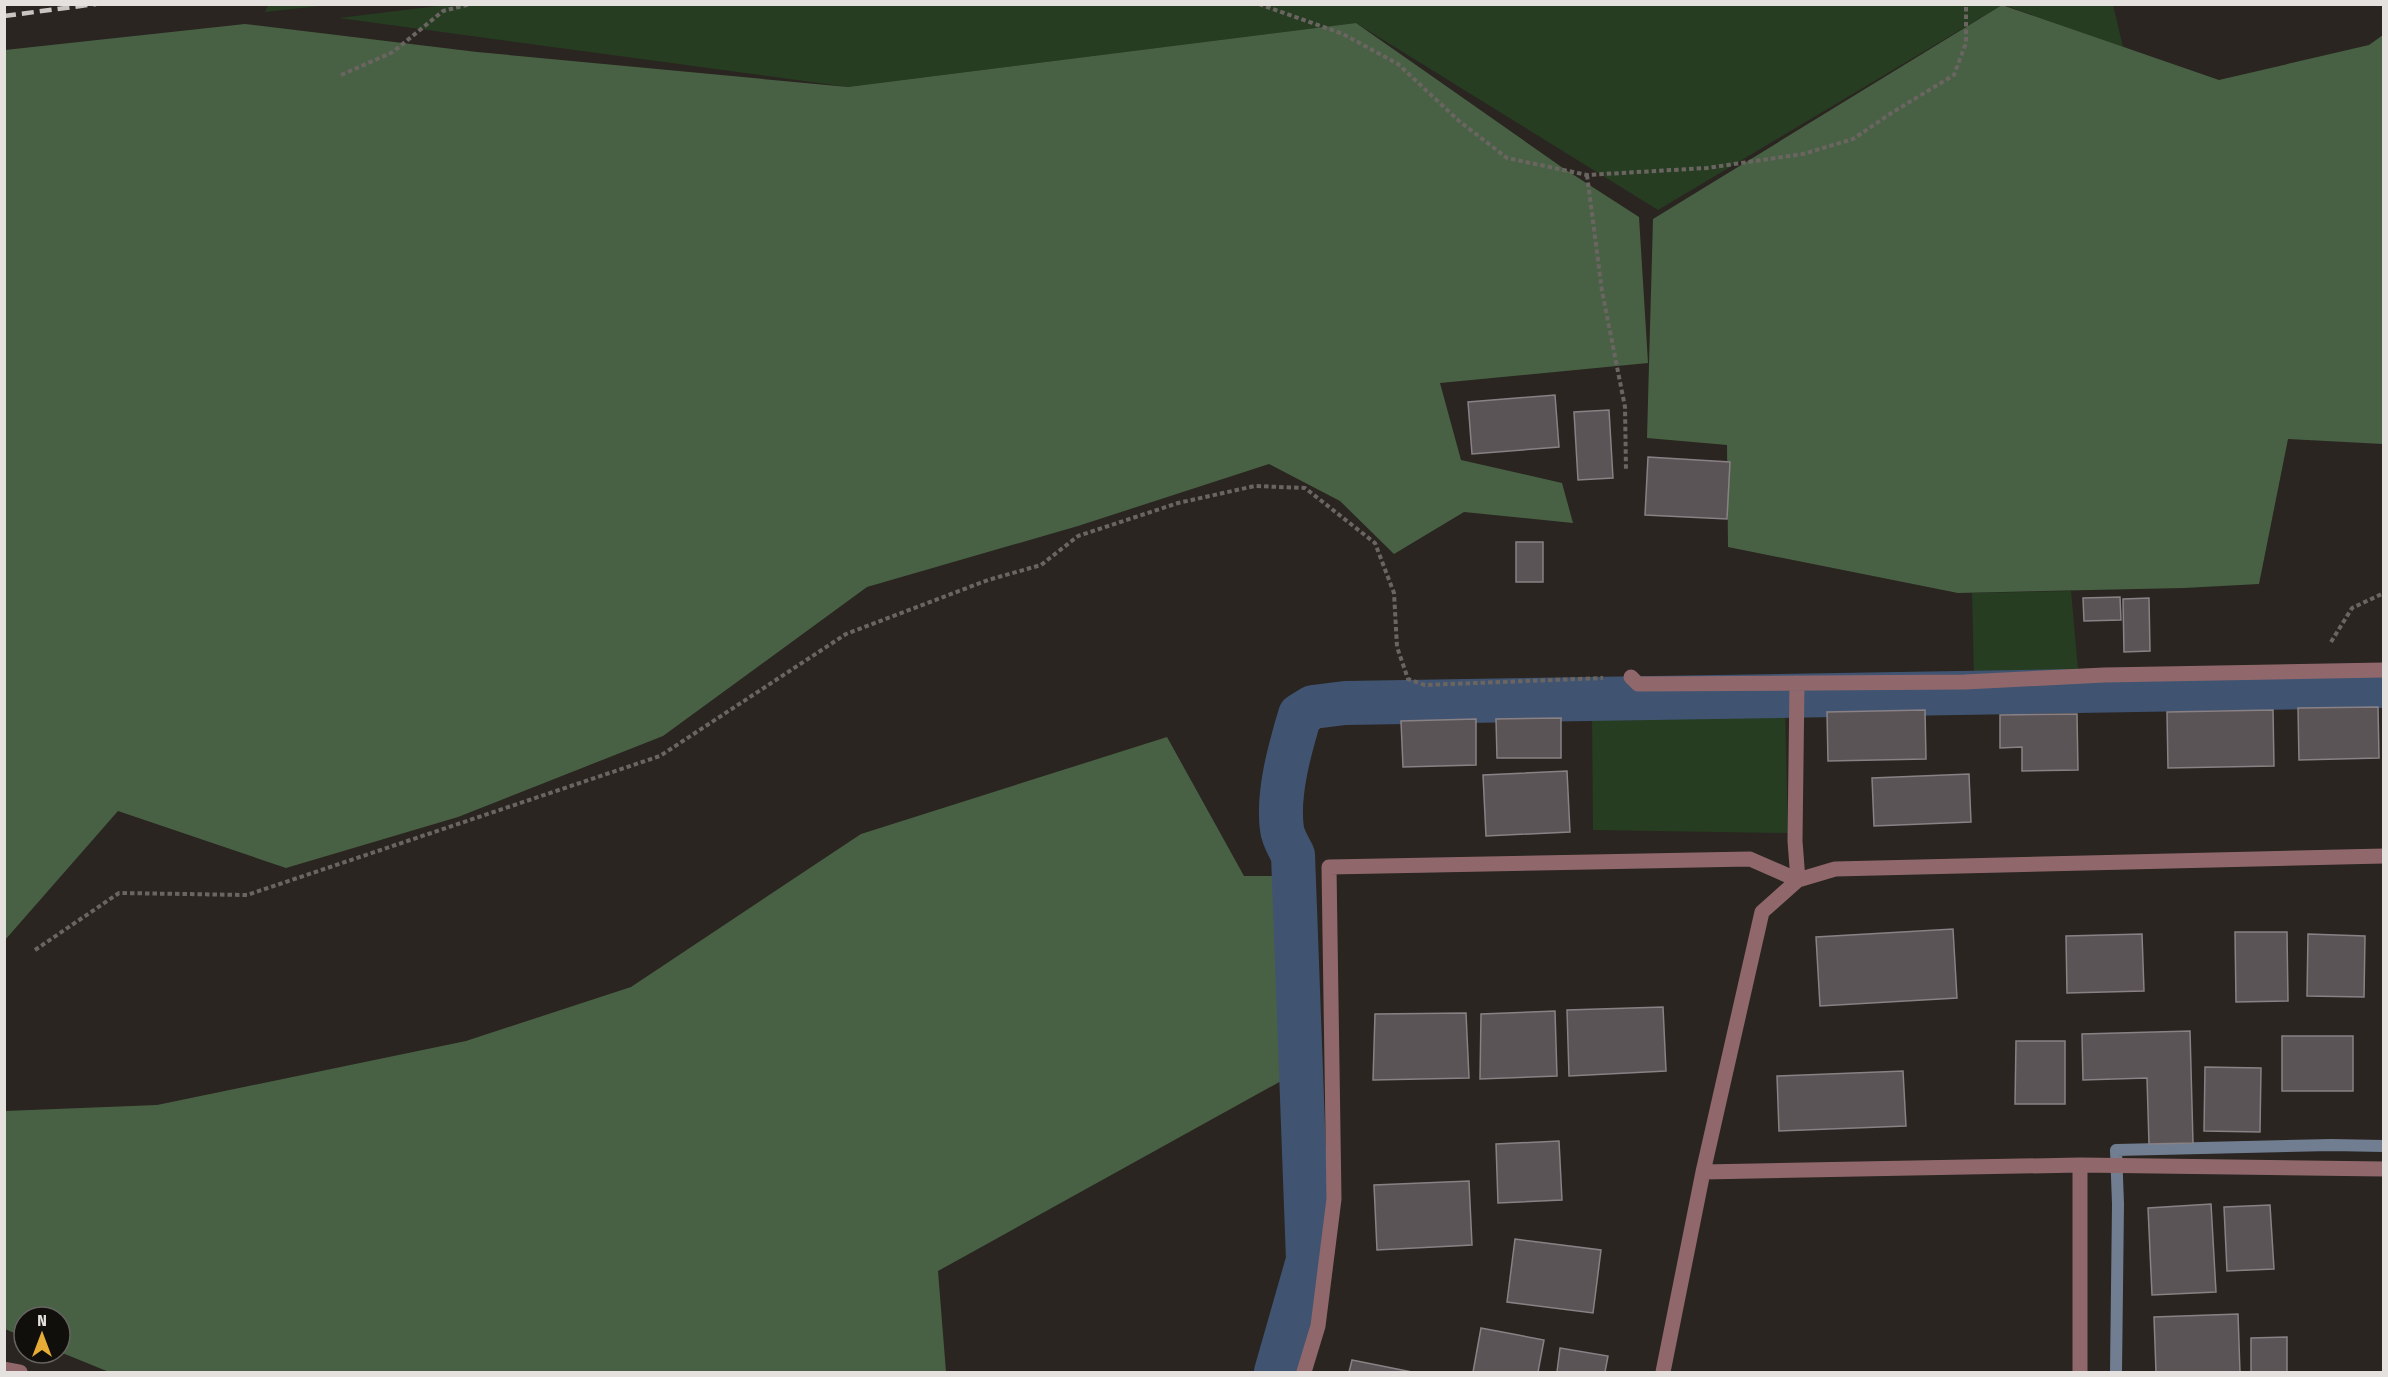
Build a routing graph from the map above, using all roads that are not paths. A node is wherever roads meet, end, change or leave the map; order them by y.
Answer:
1 (2384, 670) edge
2 (1631, 677) road end
3 (1797, 683) junction
4 (2384, 856) edge
5 (1798, 880) junction
6 (2080, 1165) junction
7 (2384, 1169) edge
8 (1703, 1172) junction
9 (4, 1369) edge
10 (20, 1372) edge
11 (1304, 1372) edge
12 (1663, 1372) edge
13 (2080, 1372) edge

1 - 3 street
2 - 3 street
3 - 5 street
4 - 5 street
5 - 8 street
5 - 11 street
6 - 7 street
6 - 8 street
6 - 13 street
8 - 12 street
9 - 10 street

